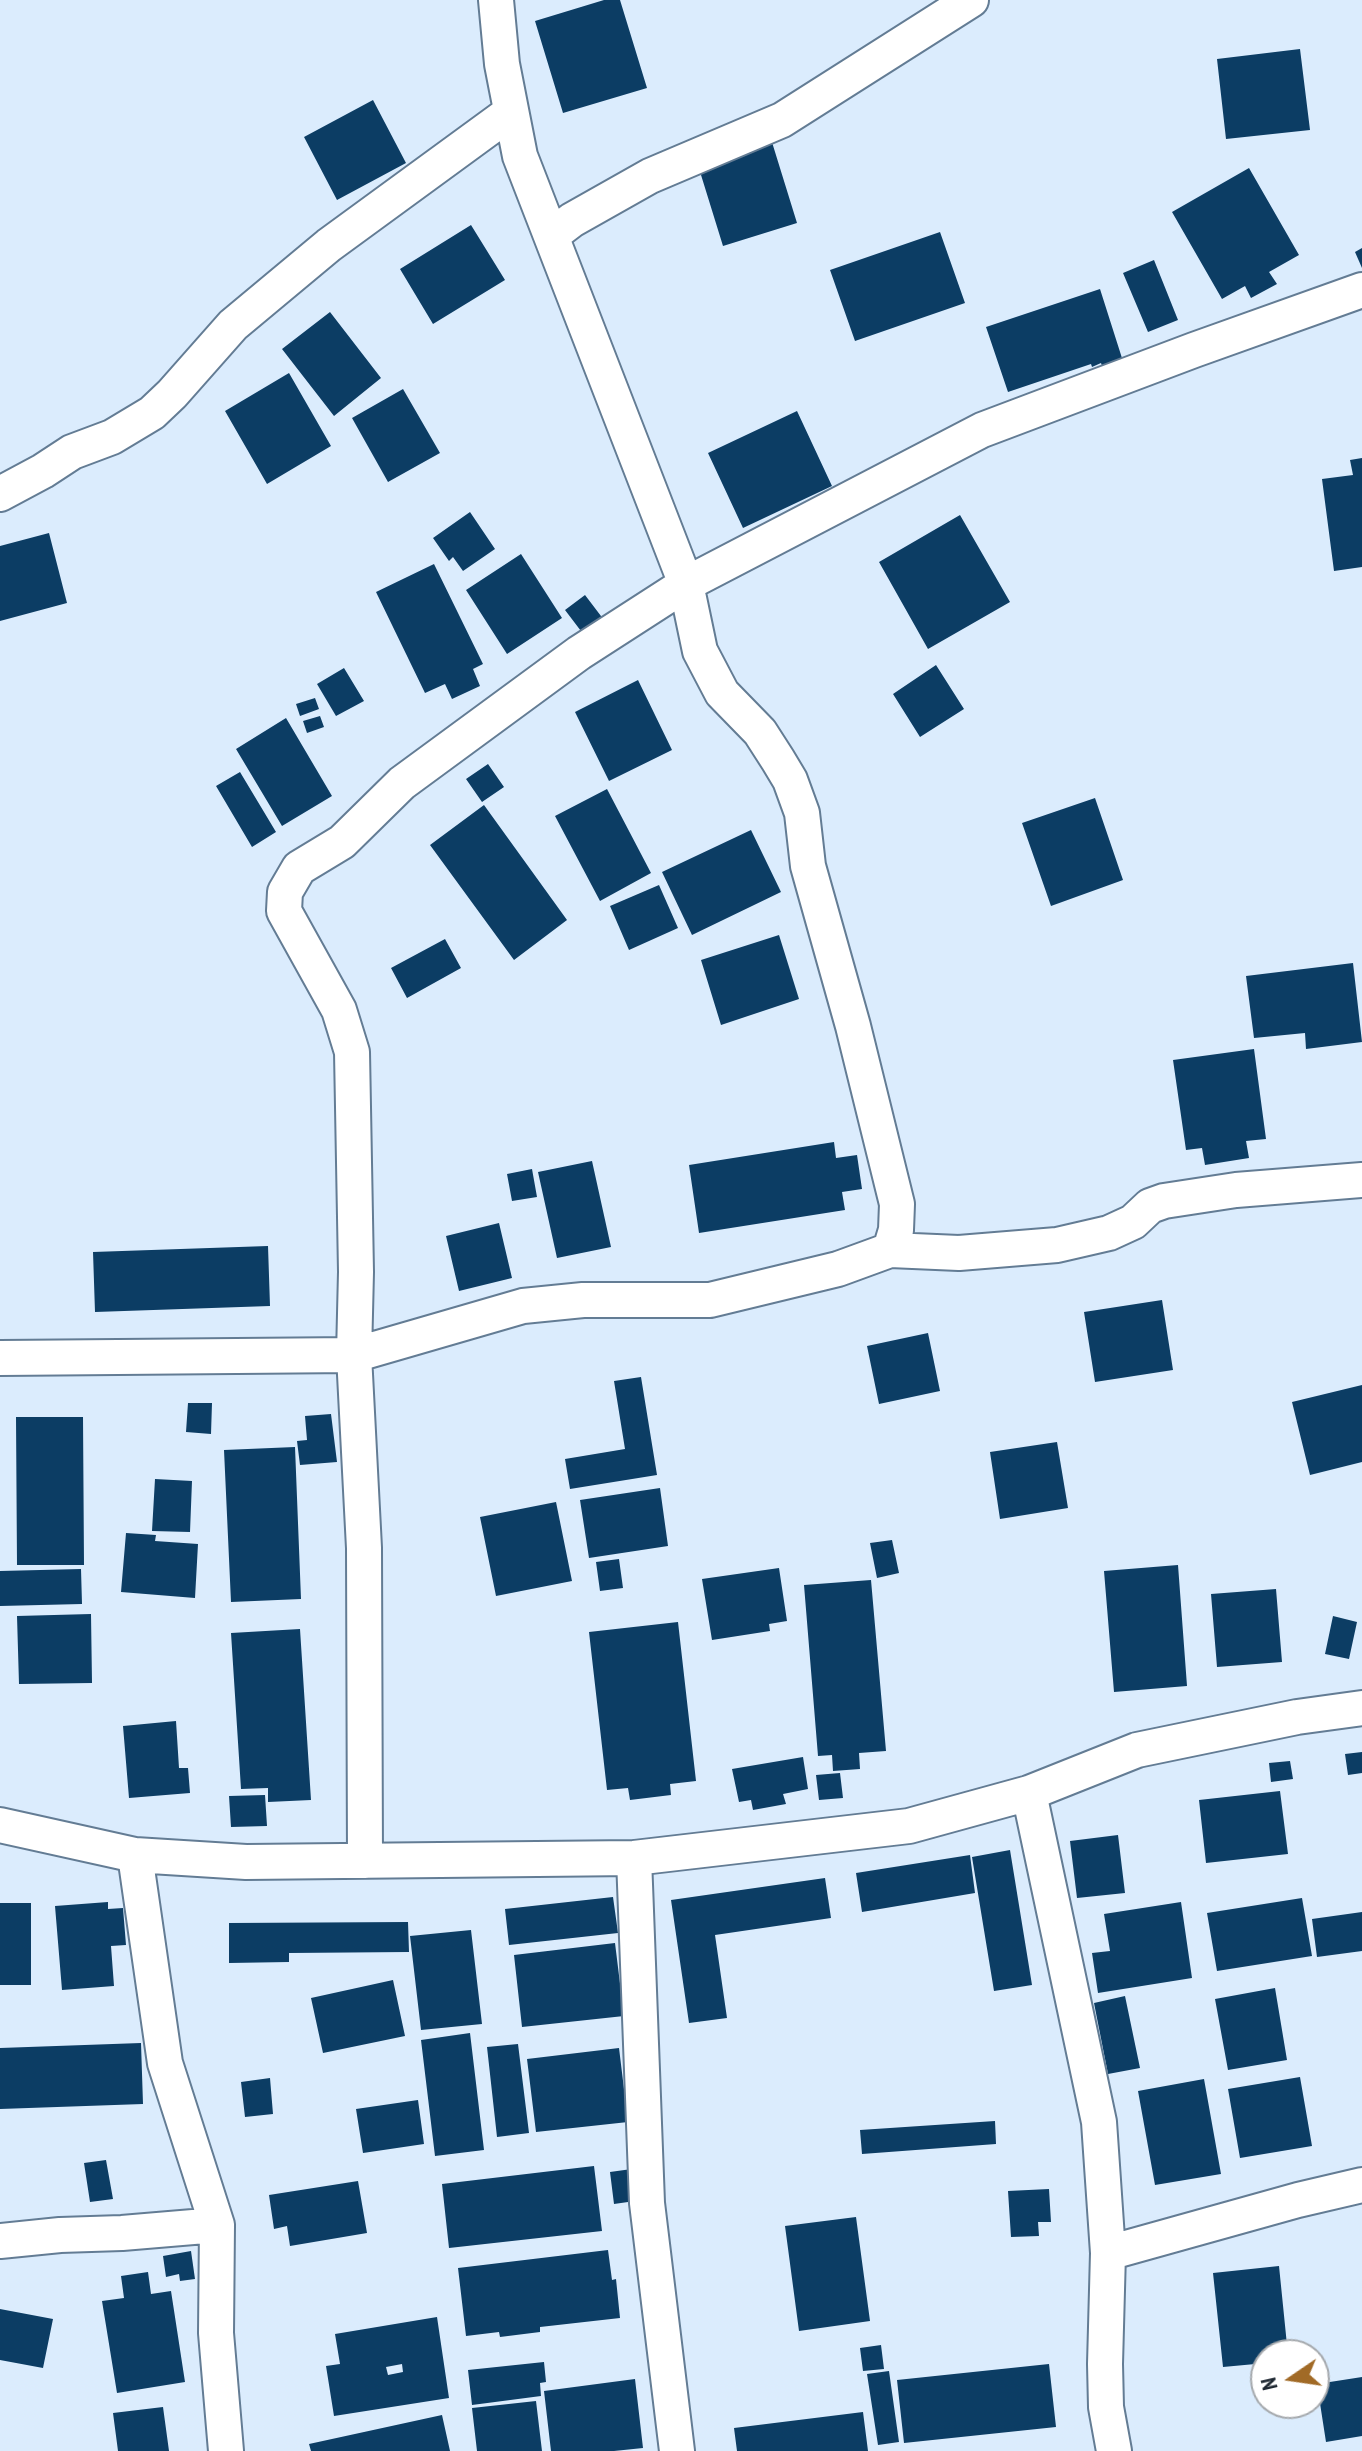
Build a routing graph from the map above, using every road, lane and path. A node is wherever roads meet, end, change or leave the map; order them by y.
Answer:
1 (496, 0) edge
2 (971, 0) edge
3 (511, 112) junction
4 (551, 236) junction
5 (1362, 290) edge
6 (0, 494) edge
7 (686, 584) junction
8 (1362, 1180) edge
9 (890, 1250) junction
10 (354, 1355) junction
11 (0, 1358) edge
12 (1362, 1708) edge
13 (1029, 1793) junction
14 (0, 1825) edge
15 (135, 1855) junction
16 (634, 1858) junction
17 (365, 1861) junction
18 (1362, 2185) edge
19 (217, 2225) junction
20 (0, 2241) edge
21 (1108, 2253) junction
22 (226, 2451) edge
23 (677, 2451) edge
24 (1114, 2451) edge

1 - 3 street
2 - 4 street
3 - 4 street
3 - 6 street
4 - 7 street
5 - 7 street
7 - 9 street
7 - 10 street
8 - 9 street
9 - 10 street
10 - 11 street
10 - 17 street
12 - 13 street
13 - 16 street
13 - 21 street
14 - 15 street
15 - 17 street
15 - 19 street
16 - 17 street
16 - 23 street
18 - 21 street
19 - 20 street
19 - 22 street
21 - 24 street

